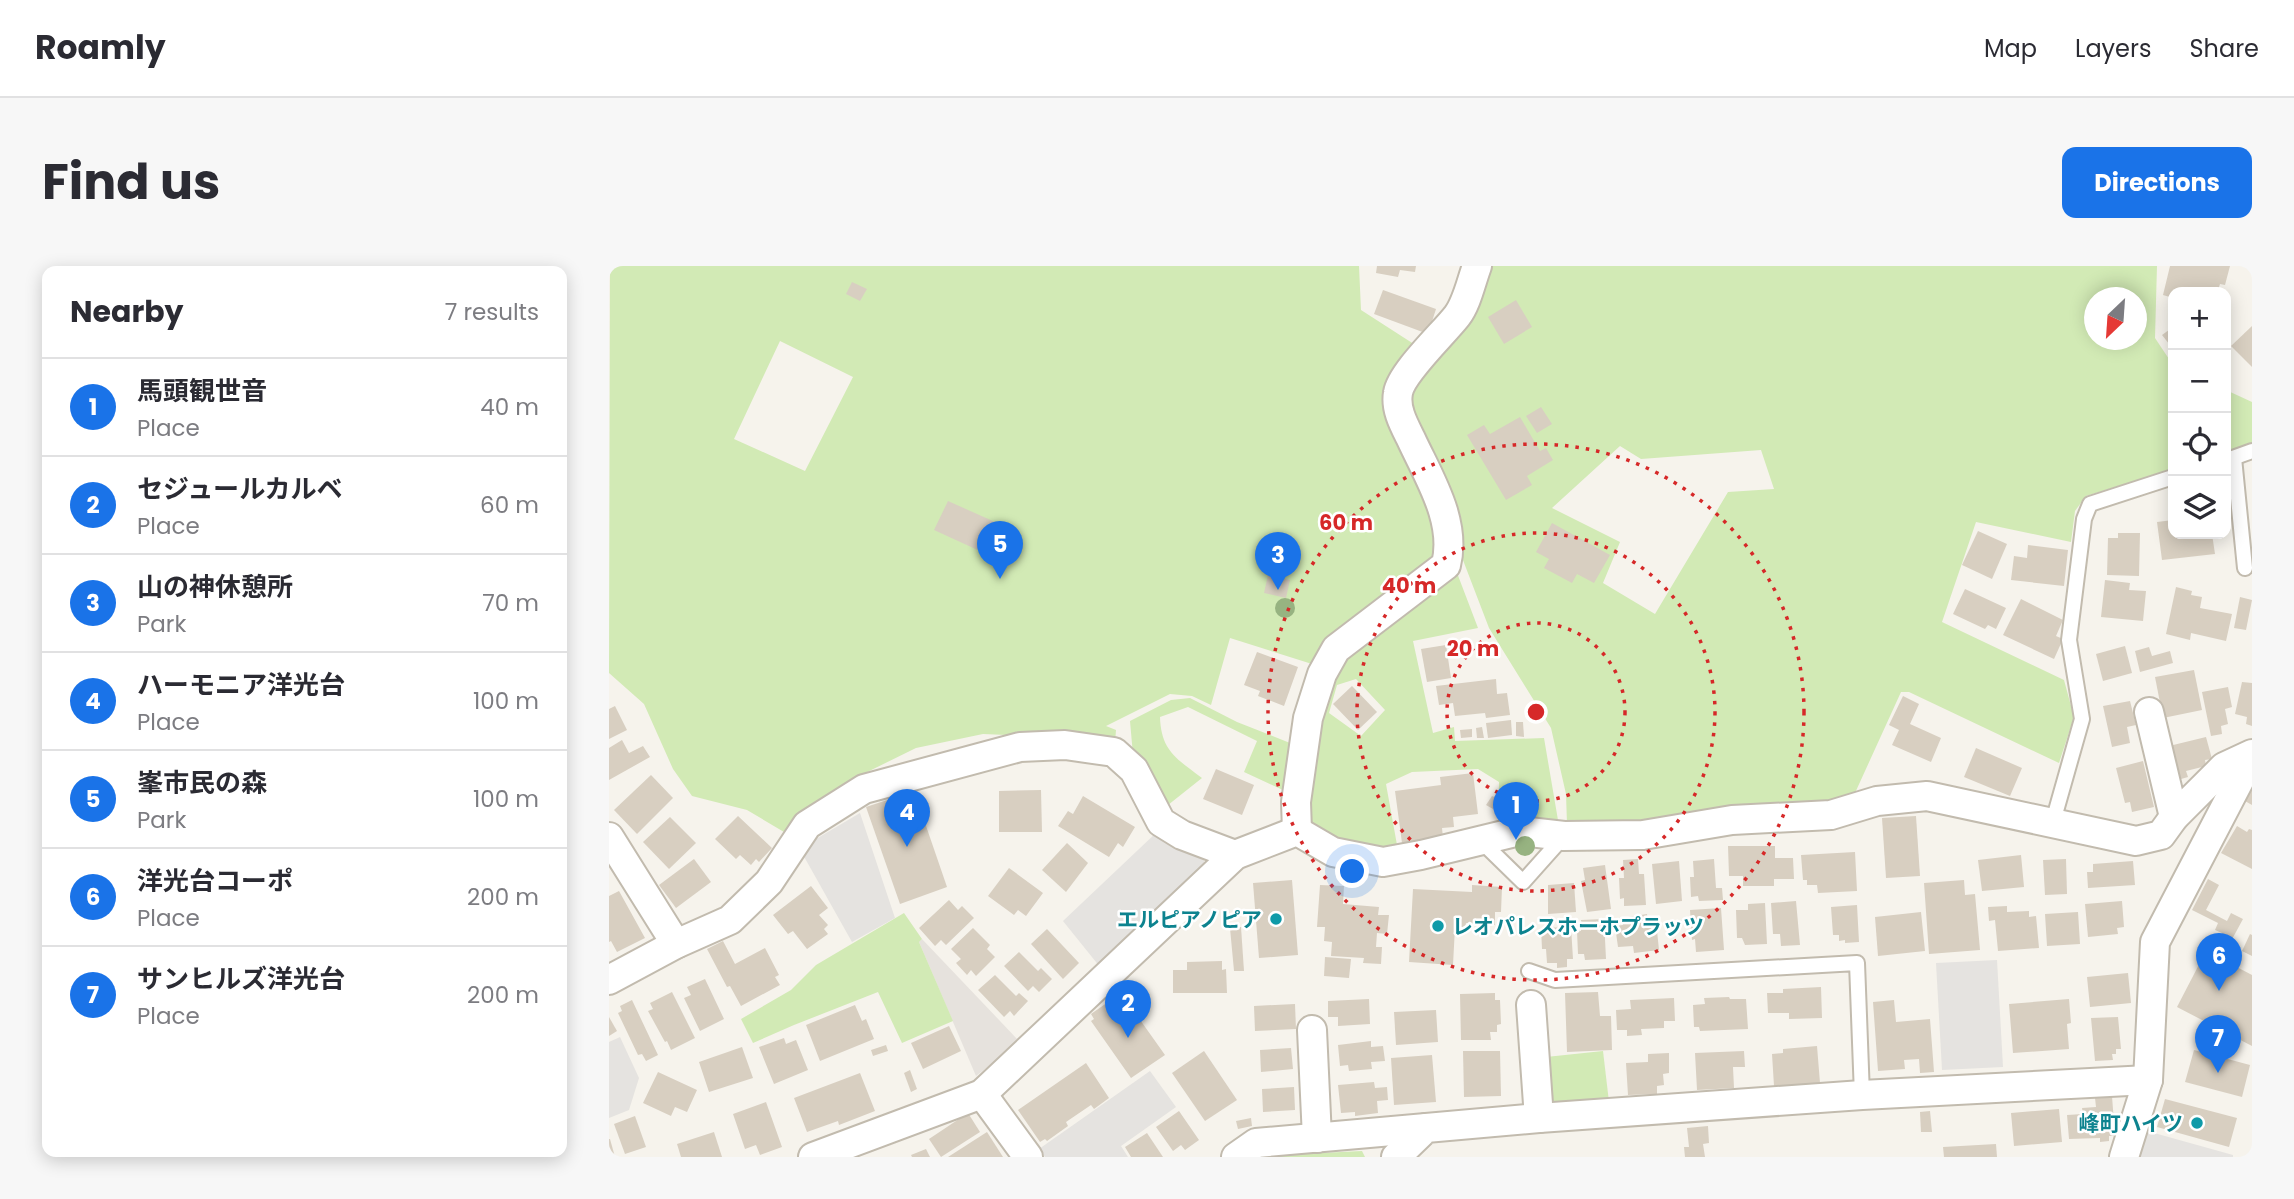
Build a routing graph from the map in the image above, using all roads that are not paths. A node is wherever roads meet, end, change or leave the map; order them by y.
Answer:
1 (1477, 266) edge
2 (2252, 452) edge
3 (2231, 459) edge
4 (2231, 466) edge
5 (2168, 479) edge
6 (2245, 568) dead end
7 (2149, 712) dead end
8 (2252, 755) edge
9 (2174, 817) junction
10 (2052, 825) junction
11 (1297, 831) junction
12 (1564, 836) junction
13 (609, 837) edge
14 (1479, 839) junction
15 (1235, 855) junction
16 (676, 944) junction
17 (1529, 971) dead end
18 (609, 980) edge
19 (1531, 1005) dead end
20 (1312, 1030) dead end
21 (2148, 1080) junction
22 (982, 1094) junction
23 (1862, 1095) junction
24 (1539, 1118) junction
25 (1426, 1128) junction
26 (1317, 1138) junction
27 (813, 1157) edge
28 (1028, 1157) edge
29 (1236, 1157) edge
30 (1396, 1157) edge
31 (2124, 1157) edge

1 - 11 street
2 - 3 lane
4 - 6 lane
5 - 10 lane
7 - 9 street
8 - 9 street
8 - 21 street
9 - 10 street
10 - 12 street
11 - 14 street
11 - 15 street
12 - 14 street
12 - 14 lane
13 - 16 street
15 - 16 street
15 - 22 street
16 - 18 street
17 - 23 lane
19 - 24 street
20 - 26 street
21 - 23 street
21 - 31 street
22 - 27 street
22 - 28 street
23 - 24 street
24 - 25 street
25 - 26 street
25 - 30 street
26 - 29 street

